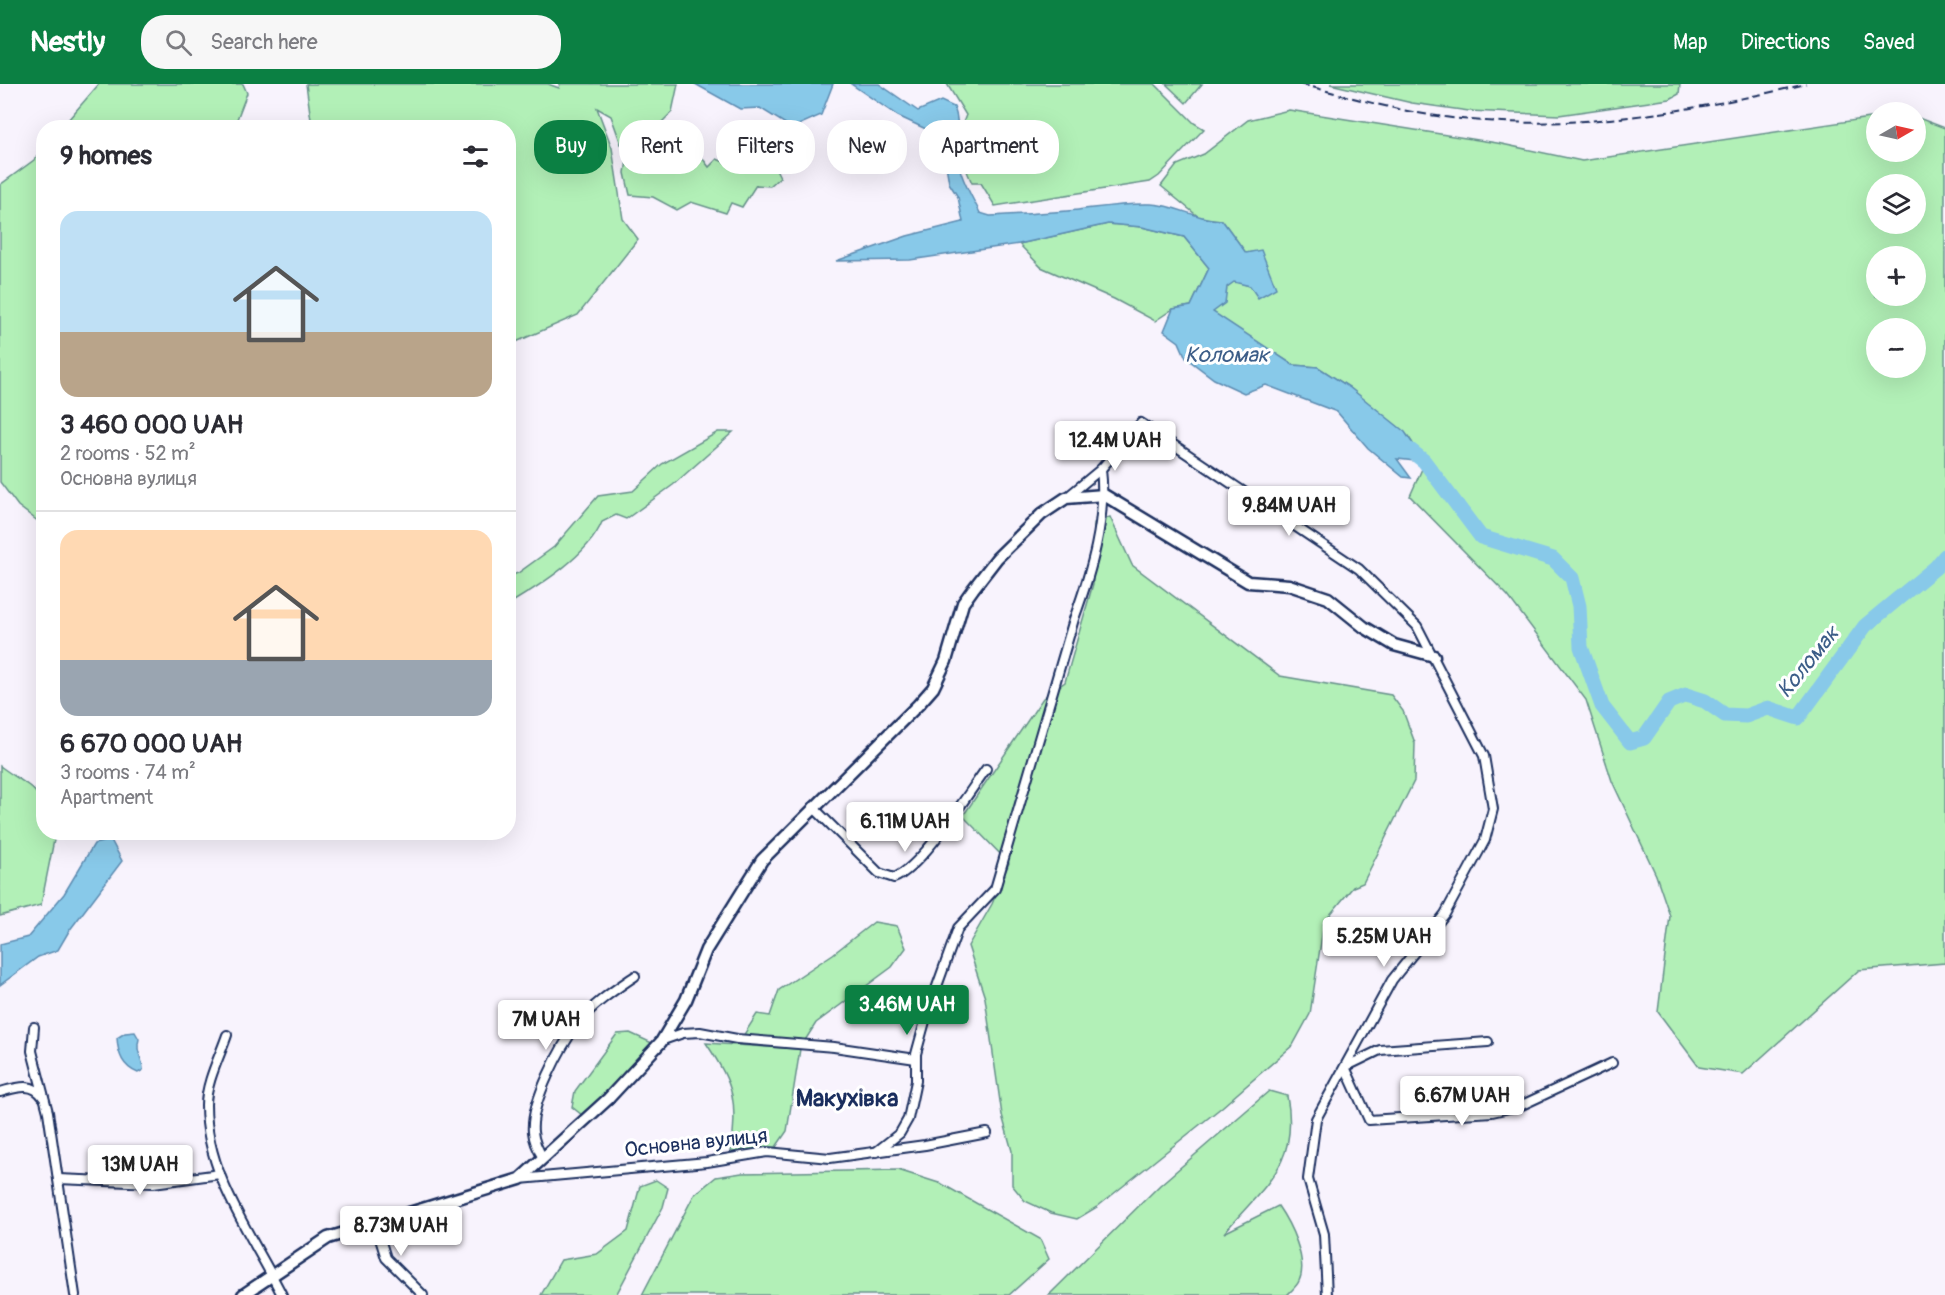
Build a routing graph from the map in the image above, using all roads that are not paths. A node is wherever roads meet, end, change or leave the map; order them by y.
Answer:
1 (1101, 469) junction
2 (1104, 495) junction
3 (1066, 498) junction
4 (1434, 656) junction
5 (986, 769) dead end
6 (813, 807) junction
7 (635, 976) dead end
8 (34, 1027) dead end
9 (227, 1035) dead end
10 (663, 1040) junction
11 (1488, 1042) dead end
12 (916, 1059) junction
13 (1612, 1063) dead end
14 (1345, 1067) junction
15 (0, 1092) edge
16 (44, 1098) junction
17 (987, 1133) dead end
18 (876, 1152) junction
19 (543, 1158) junction
20 (220, 1174) junction
21 (58, 1179) junction
22 (520, 1179) junction
23 (375, 1223) junction
24 (272, 1275) junction
25 (75, 1295) edge
26 (243, 1295) edge
27 (282, 1295) edge
28 (423, 1295) edge
29 (1327, 1295) edge

1 - 2 street
1 - 3 street
1 - 4 street
2 - 3 street
2 - 4 street
2 - 12 street
3 - 6 street
4 - 14 street
5 - 6 street
6 - 10 street
7 - 19 street
8 - 16 street
9 - 20 street
10 - 12 street
10 - 19 street
11 - 14 street
12 - 18 street
13 - 14 street
14 - 29 street
15 - 16 street
16 - 21 street
17 - 18 street, Основна вулиця
18 - 22 street, Основна вулиця
19 - 22 street
20 - 21 street
20 - 24 street
21 - 25 street
22 - 23 street
23 - 24 street
23 - 28 street
24 - 26 street
24 - 27 street

